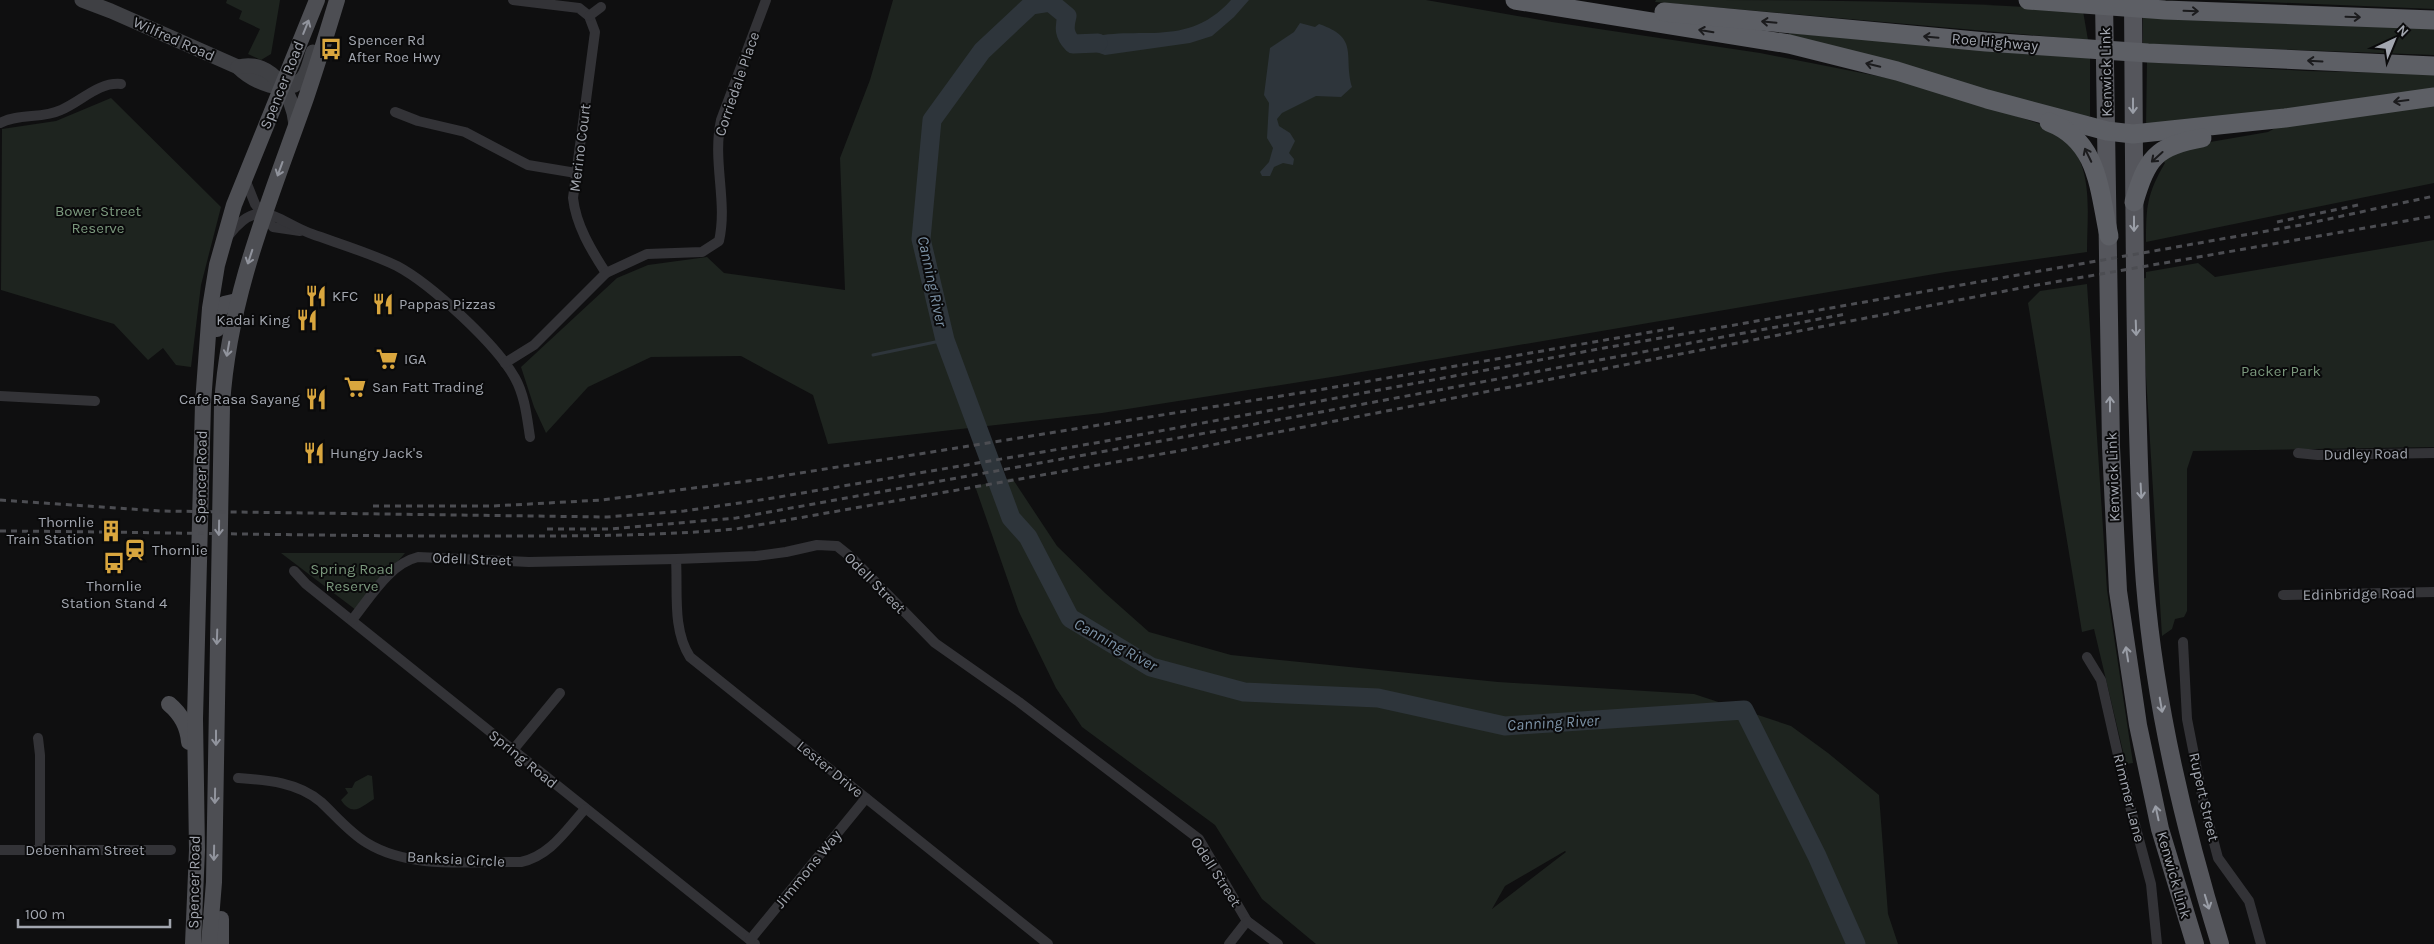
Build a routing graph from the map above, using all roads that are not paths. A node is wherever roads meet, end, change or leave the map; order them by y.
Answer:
1 (82, 0) edge
2 (317, 0) edge
3 (333, 0) edge
4 (337, 0) edge
5 (513, 0) edge
6 (766, 0) edge
7 (1515, 0) edge
8 (1558, 0) edge
9 (2028, 0) edge
10 (2104, 0) edge
11 (2133, 0) edge
12 (108, 4) edge
13 (602, 7) dead end
14 (589, 16) junction
15 (2434, 20) edge
16 (2434, 66) edge
17 (121, 84) dead end
18 (282, 85) junction
19 (2434, 97) edge
20 (1987, 98) junction
21 (395, 112) dead end
22 (2285, 118) junction
23 (0, 122) edge
24 (296, 125) junction
25 (2107, 131) junction
26 (2133, 134) junction
27 (576, 173) junction
28 (246, 180) junction
29 (2134, 202) junction
30 (264, 214) junction
31 (2109, 242) junction
32 (222, 244) junction
33 (606, 273) junction
34 (237, 301) junction
35 (505, 363) junction
36 (0, 396) edge
37 (95, 401) dead end
38 (203, 403) junction
39 (530, 437) dead end
40 (2298, 453) dead end
41 (2434, 453) edge
42 (676, 559) junction
43 (294, 571) dead end
44 (2434, 592) edge
45 (2284, 595) dead end
46 (352, 620) junction
47 (2183, 642) dead end
48 (2087, 657) dead end
49 (560, 693) dead end
50 (169, 704) dead end
51 (38, 738) dead end
52 (513, 750) junction
53 (238, 778) dead end
54 (866, 798) junction
55 (585, 809) junction
56 (196, 824) junction
57 (0, 850) edge
58 (171, 850) dead end
59 (40, 851) junction
60 (214, 882) junction
61 (1247, 921) junction
62 (752, 942) edge
63 (2258, 943) edge
64 (193, 944) edge
65 (209, 944) edge
66 (221, 944) edge
67 (1048, 944) edge
68 (1229, 944) edge
69 (1278, 944) edge
70 (2157, 944) edge
71 (2195, 944) edge
72 (2220, 944) edge

1 - 12 main road, Wilfred Road
18 -> 2 main road, Spencer Road
3 - 18 main road
4 - 24 main road, Spencer Road
5 - 14 street
6 - 33 street, Corriedale Place
20 -> 7 highway
16 -> 8 highway, Roe Highway
9 -> 15 highway
10 - 25 highway, Kenwick Link
11 -> 26 highway, Kenwick Link
12 - 18 main road, Wilfred Road
13 - 14 street
14 - 27 street, Merino Court
17 - 23 street
18 - 24 main road
18 - 28 main road, Spencer Road
19 -> 22 highway
20 - 25 highway
31 -> 20 highway
21 - 27 street
22 - 26 highway
22 -> 29 highway
24 -> 30 main road, Spencer Road
25 - 26 highway
25 - 31 highway, Kenwick Link
26 - 29 highway, Kenwick Link
27 - 33 street, Merino Court
28 - 30 street
28 - 32 main road, Spencer Road
29 -> 72 highway, Kenwick Link
30 - 32 street
30 -> 34 main road, Spencer Road
30 - 35 street
71 -> 31 highway, Kenwick Link
32 - 38 main road, Spencer Road
33 - 35 street, Corriedale Place
34 - 38 main road
34 -> 60 main road, Spencer Road
35 - 39 street
36 - 37 street
38 - 56 main road, Spencer Road
40 - 41 street, Dudley Road
42 - 46 street, Odell Street
42 - 54 street, Lester Drive
42 - 61 street, Odell Street
43 - 46 street, Spring Road
44 - 45 street, Edinbridge Road
46 - 52 street, Spring Road
47 - 63 street, Rupert Street
48 - 70 street, Rimmer Lane
49 - 52 street
50 - 56 main road
51 - 59 street
52 - 55 street, Spring Road
53 - 55 street, Banksia Circle
54 - 62 street, Jimmons Way
54 - 67 street, Lester Drive
55 - 62 street, Spring Road
56 - 64 main road, Spencer Road
57 - 59 street, Debenham Street
58 - 59 street, Debenham Street
60 - 65 main road, Spencer Road
60 - 66 main road
61 - 68 street, Odell Street
61 - 69 street

